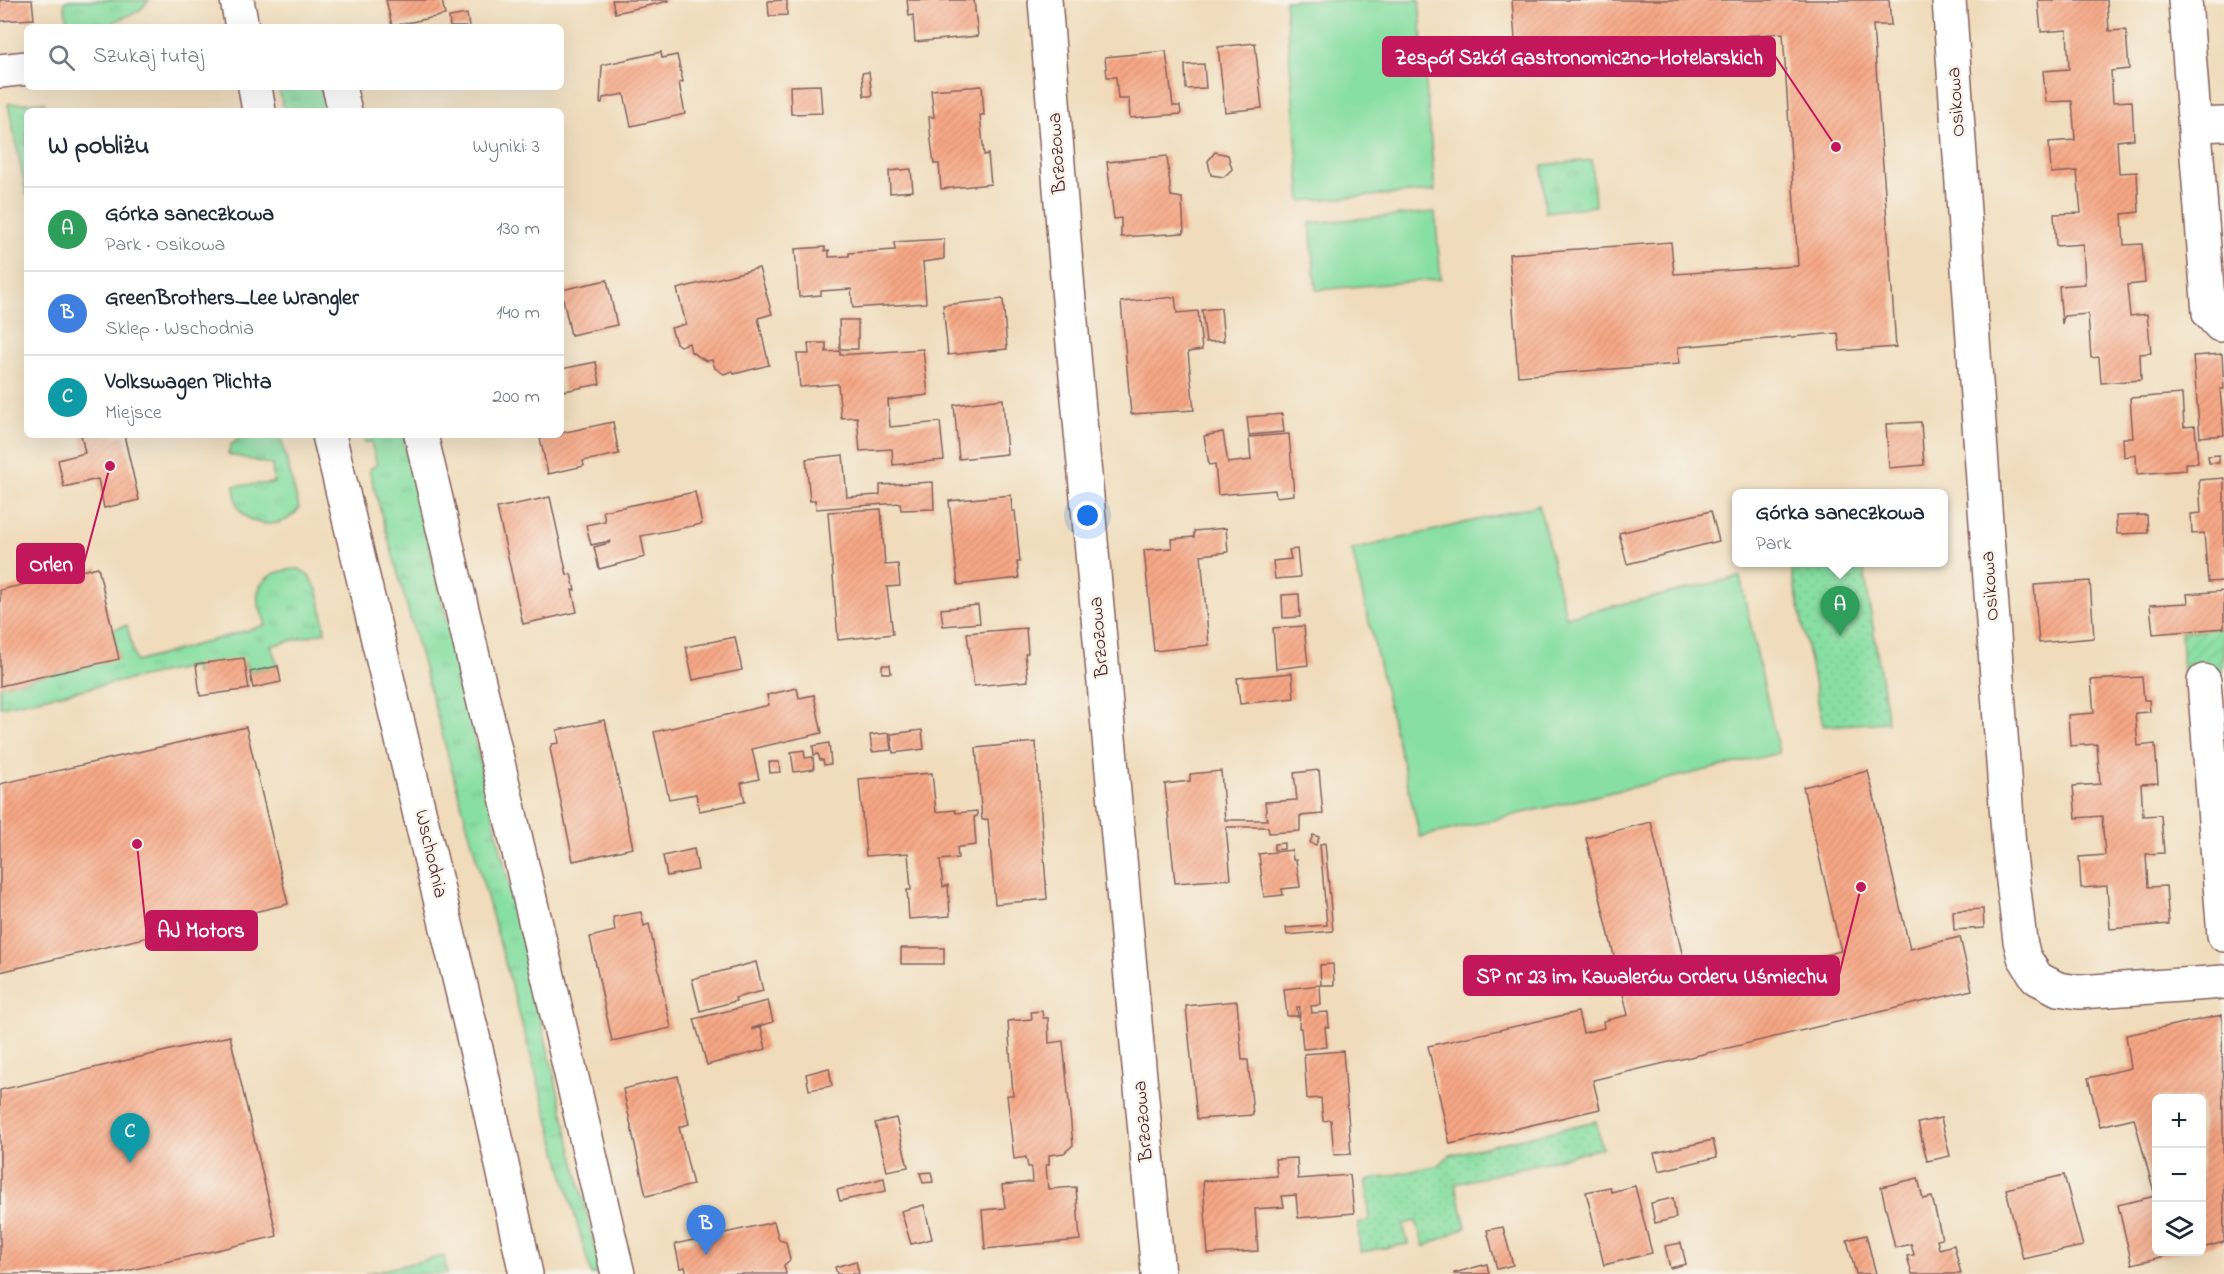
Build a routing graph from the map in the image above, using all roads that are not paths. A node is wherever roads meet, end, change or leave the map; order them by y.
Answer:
1 (237, 0) edge
2 (1045, 0) edge
3 (1949, 0) edge
4 (2185, 0) edge
5 (241, 24) edge
6 (24, 68) edge
7 (0, 71) edge
8 (256, 90) edge
9 (340, 90) edge
10 (258, 108) edge
11 (344, 108) edge
12 (2209, 125) edge
13 (2220, 325) dead end
14 (330, 438) edge
15 (422, 438) edge
16 (2204, 681) dead end
17 (2224, 935) edge
18 (2224, 982) edge
19 (526, 1274) edge
20 (618, 1274) edge
21 (1158, 1274) edge

1 - 5 street
2 - 21 street, Brzozowa
3 - 18 street, Osikowa
4 - 12 street
6 - 7 street
8 - 10 street
9 - 11 street
12 - 13 street
14 - 19 street, Wschodnia
15 - 20 street
16 - 17 street

